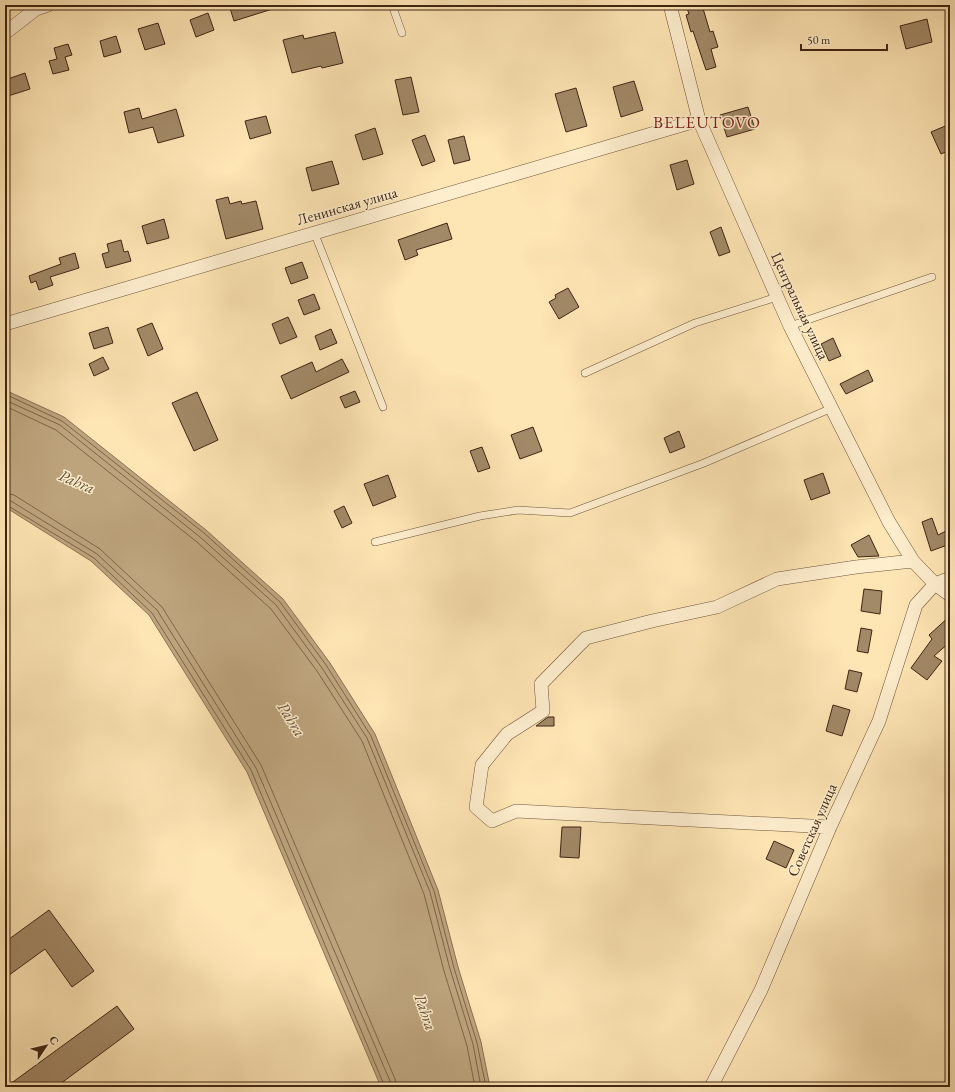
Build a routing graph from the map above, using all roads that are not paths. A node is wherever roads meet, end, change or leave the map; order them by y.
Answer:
1 (48, 5) edge
2 (392, 5) edge
3 (670, 5) edge
4 (5, 33) edge
5 (402, 33) dead end
6 (699, 120) junction
7 (314, 232) junction
8 (932, 277) dead end
9 (777, 297) junction
10 (5, 324) edge
11 (790, 326) junction
12 (585, 373) dead end
13 (384, 407) dead end
14 (832, 408) junction
15 (375, 542) dead end
16 (913, 561) junction
17 (950, 578) edge
18 (935, 584) junction
19 (950, 595) edge
20 (830, 827) junction
21 (711, 1087) edge

1 - 4 street
2 - 5 lane
3 - 6 street, Центральная улица
6 - 7 street, Ленинская улица
6 - 9 street, Центральная улица
7 - 10 street, Ленинская улица
7 - 13 lane
8 - 11 lane
9 - 11 street, Центральная улица
9 - 12 lane
11 - 14 street, Центральная улица
14 - 15 lane
14 - 16 street, Центральная улица
16 - 18 street, Центральная улица
16 - 20 street
17 - 18 street
18 - 19 street, Центральная улица
18 - 20 street, Советская улица
20 - 21 street, Советская улица

